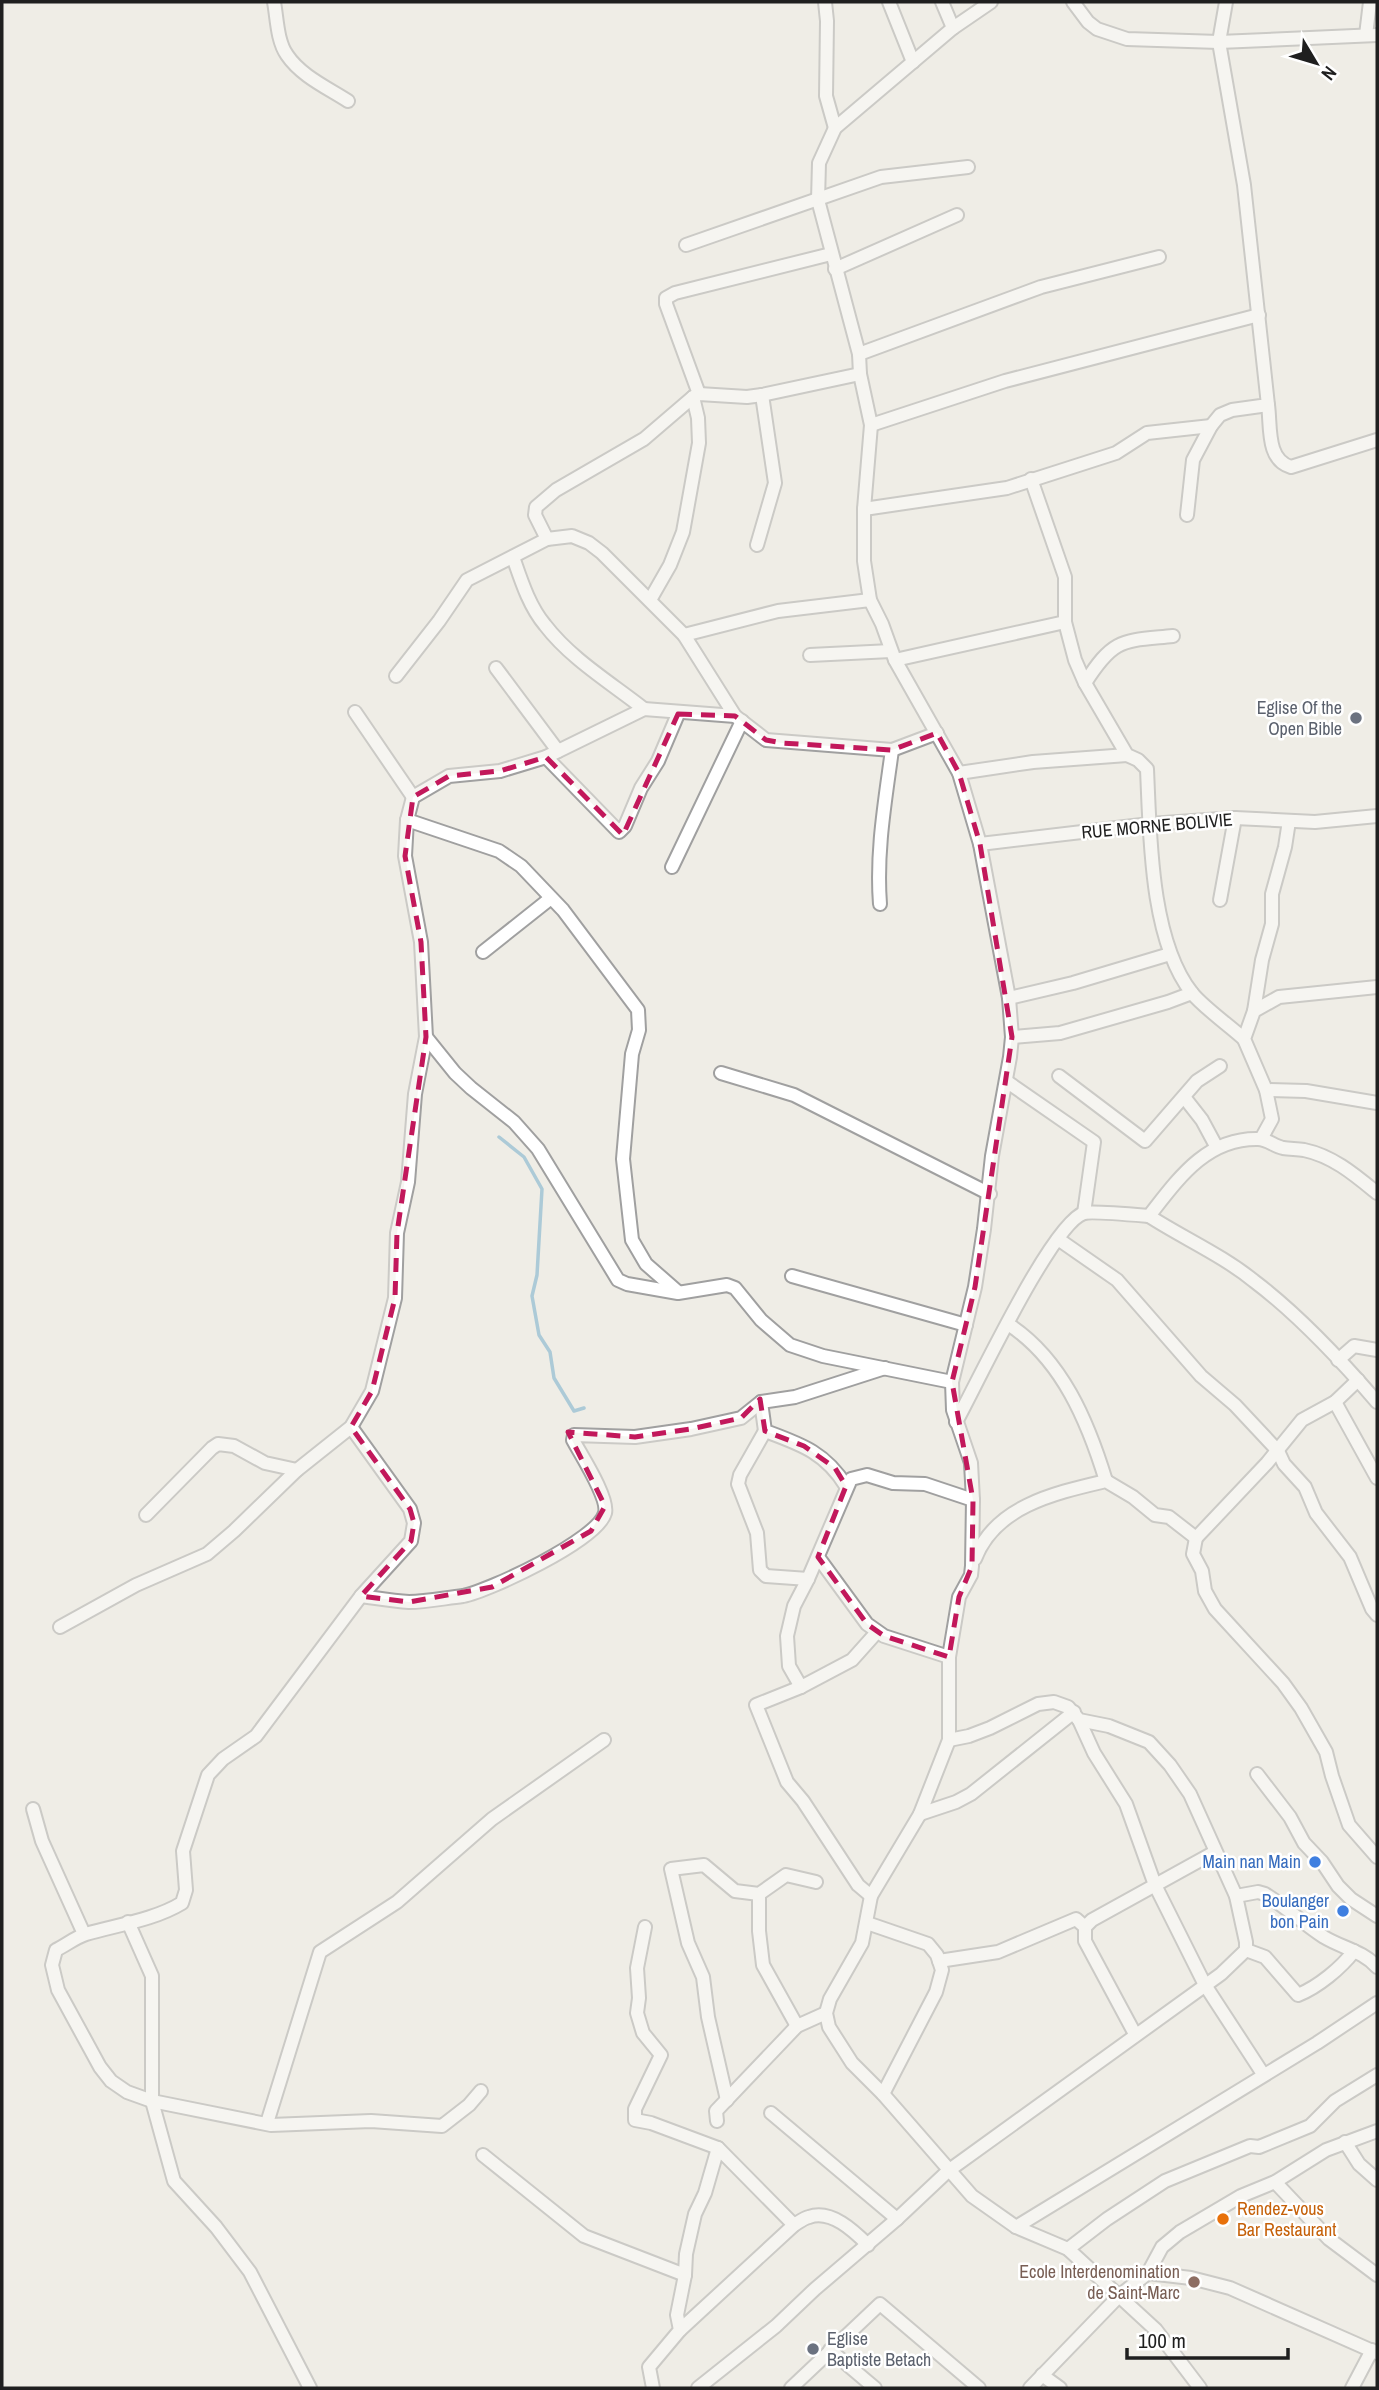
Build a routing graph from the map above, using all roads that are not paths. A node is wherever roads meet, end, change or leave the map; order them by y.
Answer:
1 (274, 2) edge
2 (825, 2) edge
3 (889, 2) edge
4 (942, 2) edge
5 (990, 2) edge
6 (1073, 2) edge
7 (1226, 2) edge
8 (1370, 2) edge
9 (953, 28) junction
10 (1372, 35) edge
11 (1219, 42) junction
12 (913, 62) junction
13 (348, 101) dead end
14 (835, 128) junction
15 (968, 167) dead end
16 (818, 200) junction
17 (957, 215) dead end
18 (686, 244) dead end
19 (831, 254) junction
20 (1159, 257) dead end
21 (835, 269) junction
22 (1259, 315) junction
23 (859, 354) junction
24 (860, 374) junction
25 (762, 395) junction
26 (696, 396) junction
27 (1269, 405) junction
28 (871, 425) junction
29 (1210, 426) junction
30 (1377, 440) edge
31 (1031, 479) junction
32 (864, 509) junction
33 (1187, 515) dead end
34 (547, 539) junction
35 (757, 545) dead end
36 (513, 557) junction
37 (650, 600) junction
38 (870, 600) junction
39 (1065, 622) junction
40 (684, 635) junction
41 (1174, 636) dead end
42 (810, 655) dead end
43 (893, 655) junction
44 (496, 668) dead end
45 (396, 676) dead end
46 (1085, 683) junction
47 (644, 709) junction
48 (355, 712) dead end
49 (678, 713) junction
50 (738, 719) junction
51 (937, 733) junction
52 (892, 750) junction
53 (552, 754) junction
54 (1127, 755) junction
55 (959, 773) junction
56 (413, 797) junction
57 (1377, 816) edge
58 (1235, 818) junction
59 (407, 820) junction
60 (1289, 821) junction
61 (1150, 824) junction
62 (980, 844) junction
63 (672, 867) dead end
64 (551, 898) junction
65 (1220, 900) dead end
66 (880, 904) dead end
67 (483, 952) dead end
68 (1170, 954) junction
69 (1377, 987) edge
70 (1192, 993) junction
71 (1009, 998) junction
72 (1254, 1011) junction
73 (426, 1037) junction
74 (1012, 1037) junction
75 (1244, 1039) junction
76 (1220, 1066) dead end
77 (721, 1073) dead end
78 (1059, 1076) dead end
79 (1006, 1081) junction
80 (1266, 1090) junction
81 (1184, 1097) junction
82 (1377, 1102) edge
83 (1261, 1139) junction
84 (1216, 1146) junction
85 (1377, 1193) edge
86 (990, 1194) junction
87 (1084, 1213) junction
88 (1149, 1216) junction
89 (1058, 1239) junction
90 (792, 1276) dead end
91 (678, 1293) junction
92 (1008, 1324) junction
93 (966, 1325) junction
94 (1377, 1350) edge
95 (1338, 1360) junction
96 (885, 1368) junction
97 (1358, 1380) junction
98 (952, 1382) junction
99 (761, 1402) junction
100 (1335, 1402) junction
101 (1377, 1402) edge
102 (956, 1422) junction
103 (351, 1427) junction
104 (765, 1431) junction
105 (1278, 1451) junction
106 (297, 1471) junction
107 (1377, 1478) edge
108 (1106, 1481) junction
109 (846, 1486) junction
110 (973, 1500) junction
111 (146, 1515) dead end
112 (1196, 1538) junction
113 (818, 1557) junction
114 (972, 1566) junction
115 (808, 1579) junction
116 (361, 1596) junction
117 (1377, 1615) edge
118 (60, 1627) dead end
119 (877, 1632) junction
120 (949, 1657) junction
121 (801, 1687) junction
122 (1077, 1716) junction
123 (604, 1740) dead end
124 (949, 1740) junction
125 (1257, 1774) dead end
126 (33, 1809) dead end
127 (920, 1814) junction
128 (1215, 1852) junction
129 (1377, 1857) edge
130 (816, 1882) dead end
131 (1156, 1885) junction
132 (760, 1894) junction
133 (871, 1896) junction
134 (1236, 1896) junction
135 (1377, 1916) edge
136 (128, 1922) junction
137 (867, 1923) junction
138 (645, 1927) dead end
139 (1085, 1927) junction
140 (84, 1934) junction
141 (1246, 1950) junction
142 (1354, 1951) junction
143 (939, 1961) junction
144 (1377, 1967) edge
145 (1205, 1985) junction
146 (1375, 2010) edge
147 (826, 2012) junction
148 (797, 2026) junction
149 (1135, 2034) junction
150 (1262, 2074) junction
151 (1377, 2075) edge
152 (481, 2091) dead end
153 (883, 2094) junction
154 (727, 2100) junction
155 (152, 2101) junction
156 (772, 2113) dead end
157 (717, 2121) dead end
158 (267, 2123) junction
159 (1377, 2131) edge
160 (1345, 2143) junction
161 (718, 2148) junction
162 (483, 2155) dead end
163 (948, 2171) junction
164 (1377, 2180) edge
165 (1275, 2182) junction
166 (897, 2219) junction
167 (794, 2225) junction
168 (1016, 2227) junction
169 (868, 2245) junction
170 (1068, 2249) junction
171 (1147, 2273) junction
172 (685, 2275) junction
173 (1377, 2275) edge
174 (1119, 2295) junction
175 (680, 2330) junction
176 (830, 2350) junction
177 (1375, 2352) edge
178 (1042, 2375) junction
179 (310, 2388) edge
180 (653, 2388) edge
181 (698, 2388) edge
182 (791, 2388) edge
183 (875, 2388) edge
184 (979, 2388) edge
185 (1030, 2388) edge
186 (1060, 2388) edge
187 (1200, 2388) edge
188 (1352, 2388) edge

1 - 13 street
2 - 14 street
3 - 12 street
4 - 9 street
5 - 9 street
6 - 11 street
7 - 11 street
8 - 10 street
9 - 12 street
10 - 11 street
11 - 22 street
12 - 14 street
14 - 16 street
15 - 16 street
16 - 18 street
16 - 19 street
17 - 21 street
19 - 21 street
19 - 26 street
20 - 23 street
21 - 23 street
22 - 27 street
22 - 28 street
23 - 24 street
24 - 25 street
24 - 28 street
25 - 26 street
25 - 35 street
26 - 34 street
26 - 37 street
27 - 29 street
27 - 30 street
28 - 32 street
29 - 31 street
29 - 33 street
31 - 32 street
31 - 39 street
32 - 38 street
34 - 36 street
34 - 37 street
36 - 45 street
36 - 47 street
37 - 40 street
38 - 40 street
38 - 43 street
39 - 43 street
39 - 46 street
40 - 50 street
41 - 46 street
42 - 43 street
43 - 51 street
44 - 53 street
46 - 54 street
47 - 49 street
47 - 53 street
48 - 56 street
49 - 50 street
49 - 53 street
50 - 52 street
50 - 63 street
51 - 52 street
51 - 55 street
52 - 66 street
53 - 56 street
54 - 55 street
54 - 61 street
55 - 62 street
56 - 59 street
57 - 60 street, RUE MORNE BOLIVIE
58 - 60 street, RUE MORNE BOLIVIE
58 - 61 street, RUE MORNE BOLIVIE
58 - 65 street
59 - 64 street
59 - 73 street
60 - 72 street
61 - 62 street, RUE MORNE BOLIVIE
61 - 68 street
62 - 71 street
64 - 67 street
64 - 91 street
68 - 70 street
68 - 71 street
69 - 72 street
70 - 74 street
70 - 75 street
71 - 74 street
72 - 75 street
73 - 91 street
73 - 103 street
74 - 79 street
75 - 80 street
76 - 81 street
77 - 86 street
78 - 81 street
79 - 86 street
79 - 87 street
80 - 82 street
80 - 83 street
81 - 84 street
83 - 84 street
83 - 85 street
84 - 88 street
86 - 93 street
87 - 88 street
87 - 89 street
88 - 95 street
89 - 92 street
89 - 105 street
90 - 93 street
91 - 96 street
92 - 102 street
92 - 108 street
93 - 98 street
94 - 95 street
95 - 97 street
96 - 98 street
96 - 99 street
97 - 100 street
97 - 101 street
98 - 102 street
99 - 104 street
99 - 116 street
100 - 105 street
100 - 107 street
102 - 110 street
103 - 106 street
103 - 116 street
104 - 109 street
104 - 115 street
105 - 112 street
105 - 117 street
106 - 111 street
106 - 118 street
108 - 112 street
108 - 114 street
109 - 110 street
109 - 113 street
110 - 114 street
112 - 129 street
113 - 115 street
113 - 119 street
114 - 120 street
115 - 121 street
116 - 136 street
119 - 120 street
119 - 121 street
120 - 124 street
121 - 133 street
122 - 124 street
122 - 127 street
122 - 128 street
122 - 131 street
123 - 158 street
124 - 127 street
125 - 135 street
126 - 140 street
127 - 133 street
128 - 131 street
128 - 134 street
130 - 132 street
131 - 139 street
131 - 145 street
132 - 148 street
132 - 154 street
133 - 137 street
134 - 141 street
134 - 142 street
136 - 140 street
136 - 155 street
137 - 143 street
137 - 147 street
138 - 161 street
139 - 143 street
139 - 149 street
140 - 155 street
141 - 142 street
141 - 145 street
142 - 144 street
143 - 153 street
145 - 149 street
145 - 150 street
146 - 150 street
147 - 148 street
147 - 153 street
148 - 154 street
149 - 163 street
150 - 168 street
151 - 170 street
152 - 158 street
153 - 163 street
154 - 157 street
155 - 158 street
155 - 179 street
156 - 166 street
159 - 160 street
160 - 164 street
160 - 165 street
161 - 167 street
161 - 172 street
162 - 172 street
163 - 166 street
163 - 168 street
165 - 171 street
165 - 173 street
166 - 169 street
167 - 169 street
167 - 175 street
168 - 170 street
169 - 181 street
170 - 174 street
171 - 174 street
171 - 177 street
172 - 175 street
174 - 178 street
174 - 187 street
175 - 180 street
176 - 182 street
176 - 183 street
176 - 184 street
177 - 188 street
178 - 185 street
178 - 186 street

